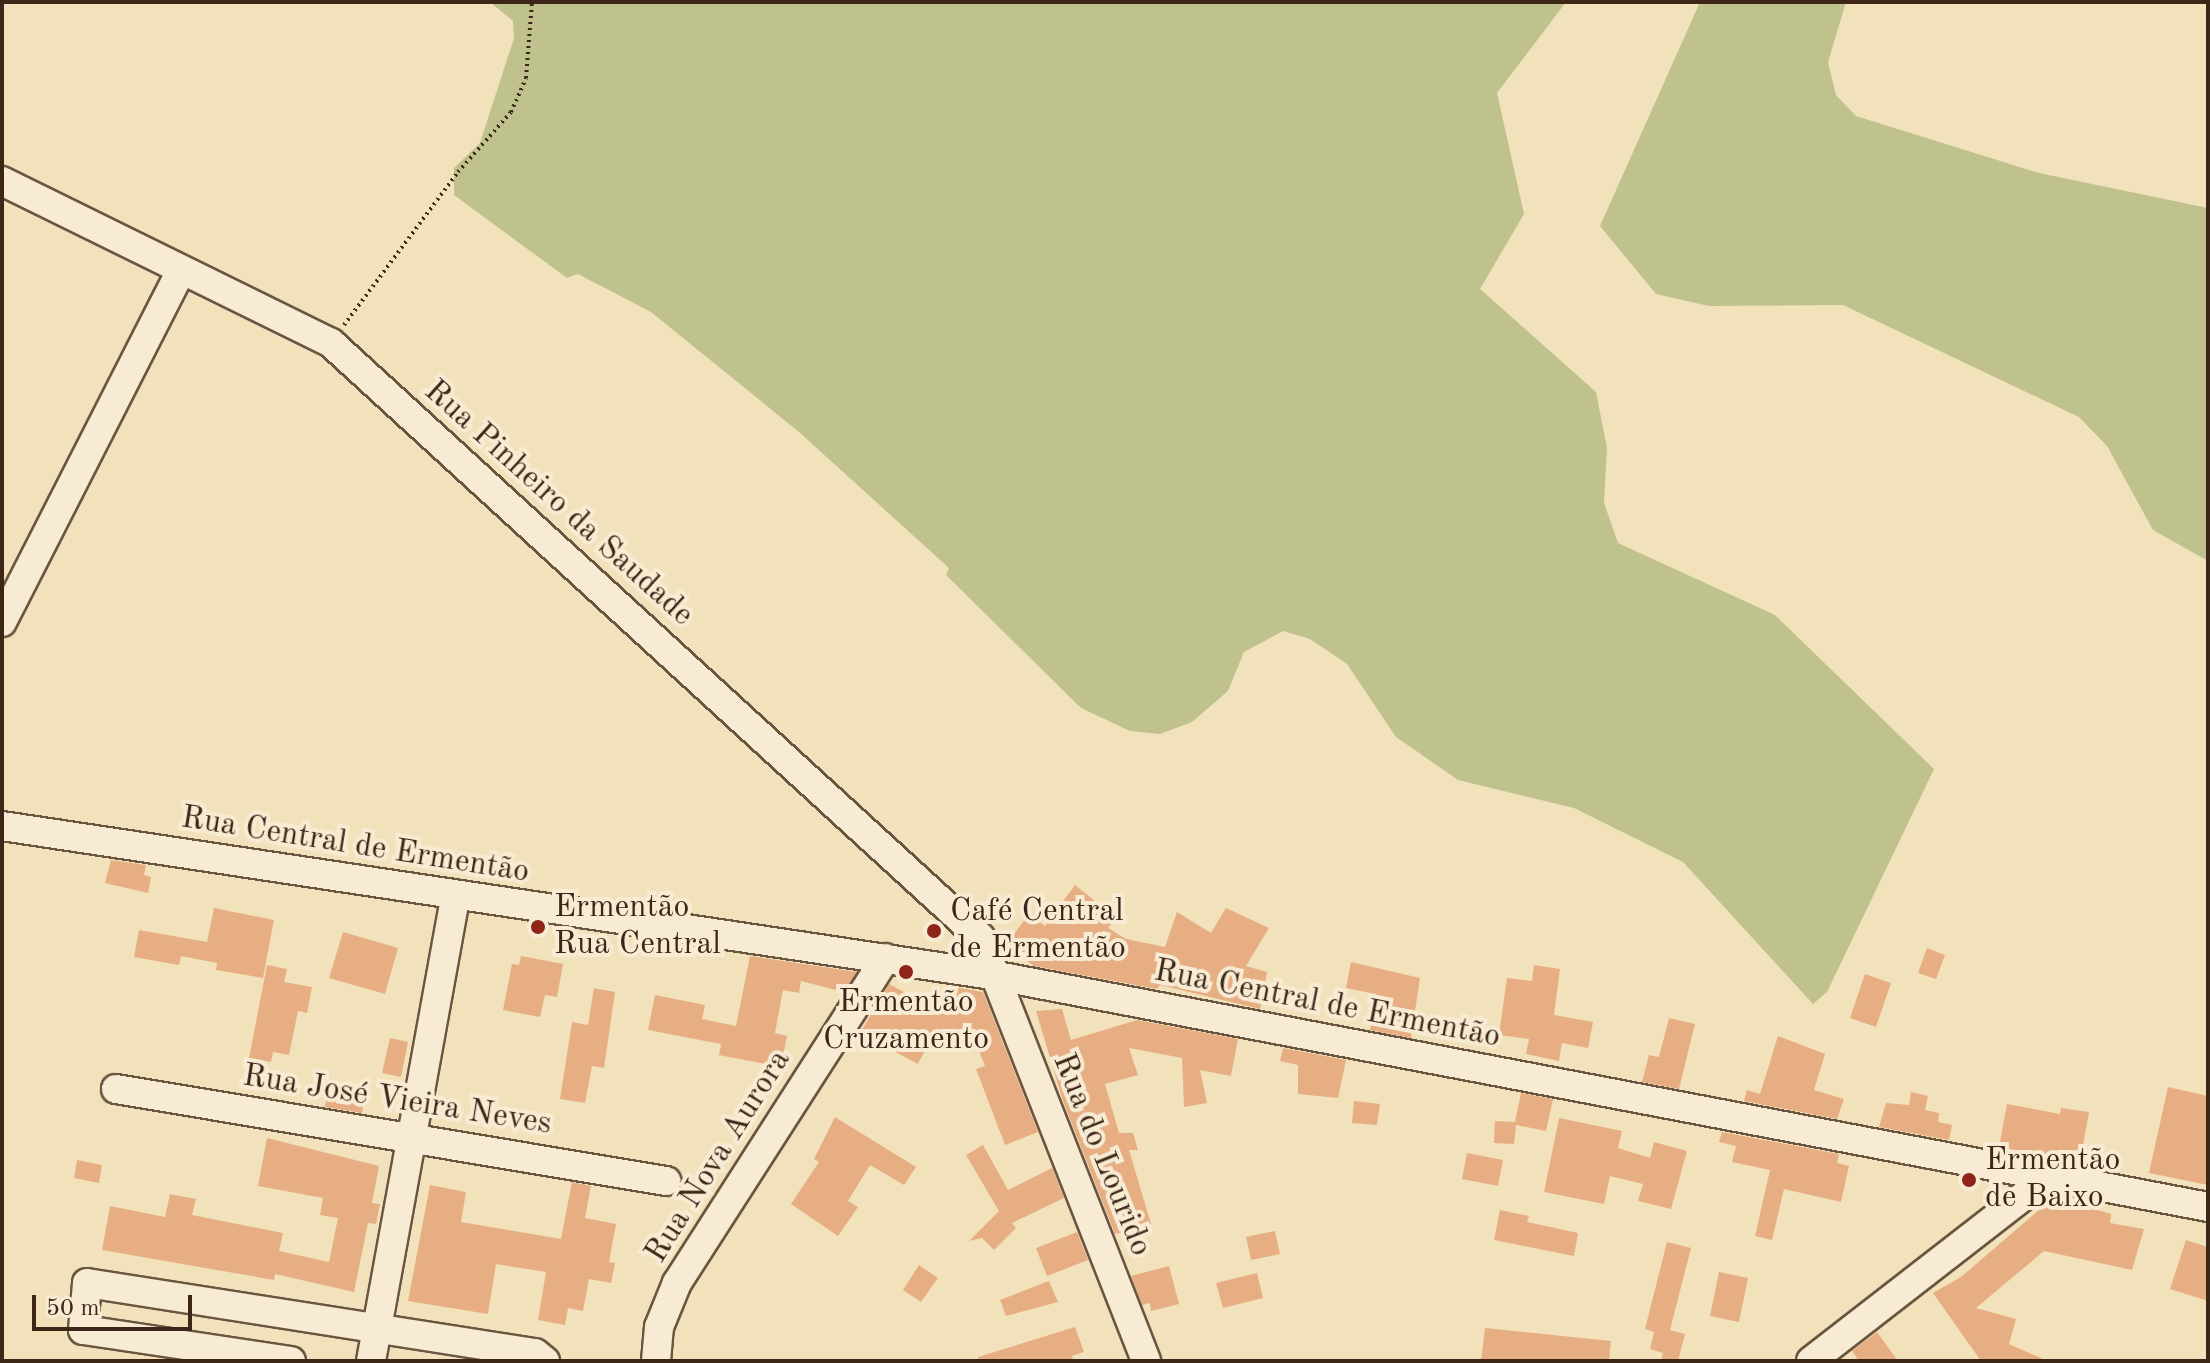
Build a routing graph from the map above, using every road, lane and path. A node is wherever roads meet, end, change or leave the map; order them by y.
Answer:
1 (532, 2) edge
2 (2, 181) edge
3 (181, 271) junction
4 (331, 343) junction
5 (2, 622) edge
6 (2, 826) edge
7 (455, 897) junction
8 (886, 958) junction
9 (992, 975) junction
10 (116, 1089) dead end
11 (411, 1137) junction
12 (2037, 1175) junction
13 (666, 1181) dead end
14 (2208, 1207) edge
15 (377, 1327) junction
16 (152, 1351) edge
17 (291, 1361) edge
18 (371, 1361) edge
19 (545, 1361) edge
20 (656, 1361) edge
21 (1146, 1361) edge
22 (1811, 1361) edge

1 - 4 path
2 - 3 street, Rua Pinheiro da Saudade
3 - 4 street, Rua Pinheiro da Saudade
3 - 5 street
4 - 9 street, Rua Pinheiro da Saudade
6 - 7 street, Rua Central de Ermentão
7 - 8 street, Rua Central de Ermentão
7 - 11 street
8 - 9 street, Rua Central de Ermentão
8 - 20 street, Rua Nova Aurora
9 - 12 street, Rua Central de Ermentão
9 - 21 street, Rua do Lourido
10 - 11 street, Rua José Vieira Neves
11 - 13 street, Rua José Vieira Neves
11 - 15 street
12 - 14 street, Rua Central de Ermentão
12 - 22 street
15 - 16 street
15 - 18 street
15 - 19 street
16 - 17 street

